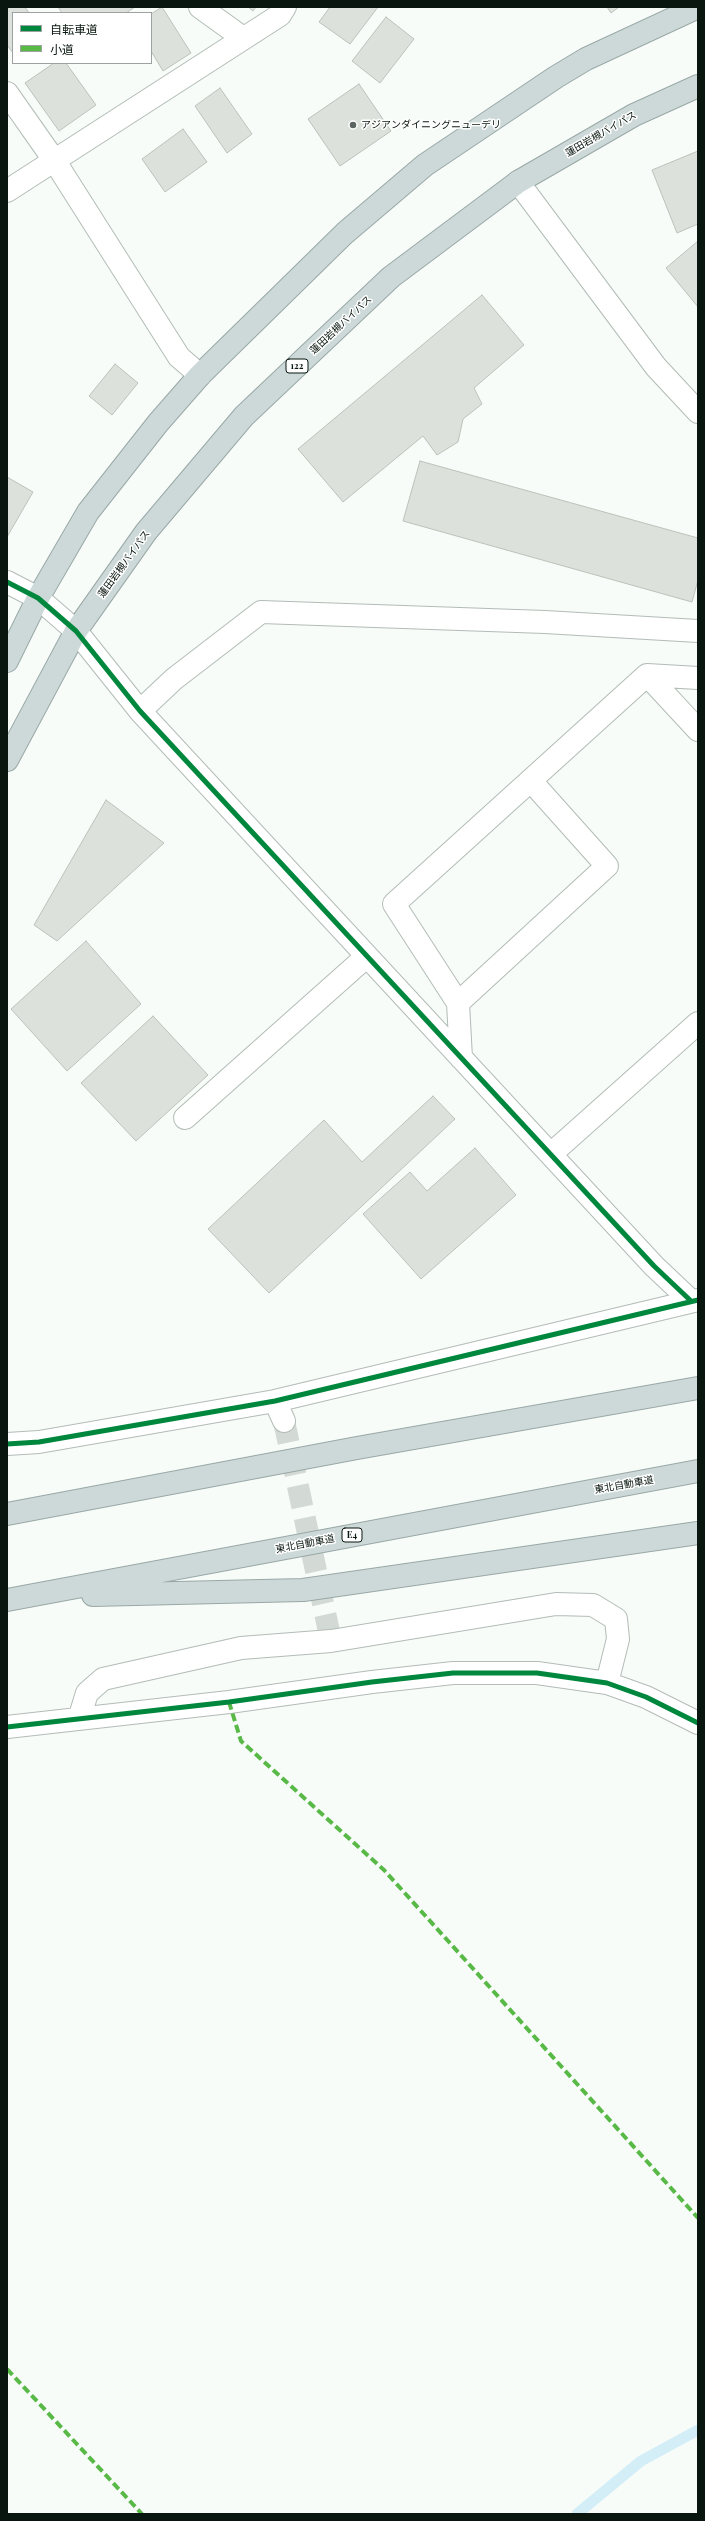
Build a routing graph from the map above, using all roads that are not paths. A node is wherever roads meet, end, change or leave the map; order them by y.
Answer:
1 (200, 7) edge
2 (286, 7) edge
3 (698, 7) edge
4 (243, 38) junction
5 (698, 86) edge
6 (7, 93) edge
7 (54, 160) junction
8 (518, 182) junction
9 (7, 191) edge
10 (200, 375) junction
11 (698, 412) edge
12 (7, 582) edge
13 (38, 598) junction
14 (76, 631) junction
15 (698, 631) edge
16 (7, 661) edge
17 (647, 675) junction
18 (698, 678) edge
19 (140, 711) junction
20 (698, 730) edge
21 (7, 760) edge
22 (531, 781) junction
23 (367, 956) junction
24 (458, 1003) junction
25 (698, 1023) edge
26 (461, 1058) junction
27 (185, 1118) dead end
28 (550, 1154) junction
29 (694, 1301) edge
30 (698, 1388) edge
31 (275, 1401) junction
32 (284, 1421) tunnel mouth
33 (7, 1444) edge
34 (698, 1471) edge
35 (7, 1514) edge
36 (698, 1533) edge
37 (17, 1598) edge
38 (607, 1683) junction
39 (79, 1719) junction
40 (698, 1724) edge
41 (7, 1727) edge

1 - 4 street
2 - 4 street
3 - 10 highway
4 - 7 street
5 - 8 highway, 蓮田岩槻バイパス / 122
6 - 7 street
7 - 9 street
7 - 10 street
8 - 11 street
8 - 14 highway, 蓮田岩槻バイパス / 122
10 - 13 highway
12 - 13 street
13 - 14 street
13 - 16 highway
14 - 19 street
14 - 21 highway, 蓮田岩槻バイパス / 122
15 - 19 street
17 - 18 street
17 - 20 street
17 - 22 street
19 - 23 street
22 - 24 street
22 - 24 street
23 - 26 street
23 - 27 street
24 - 26 street
25 - 28 street
26 - 28 street
28 - 29 street
29 - 31 street
30 - 35 highway
31 - 32 street
31 - 33 street
34 - 37 highway, 東北自動車道 / E4
36 - 37 highway
38 - 39 street
38 - 39 street
38 - 40 street
39 - 41 street

